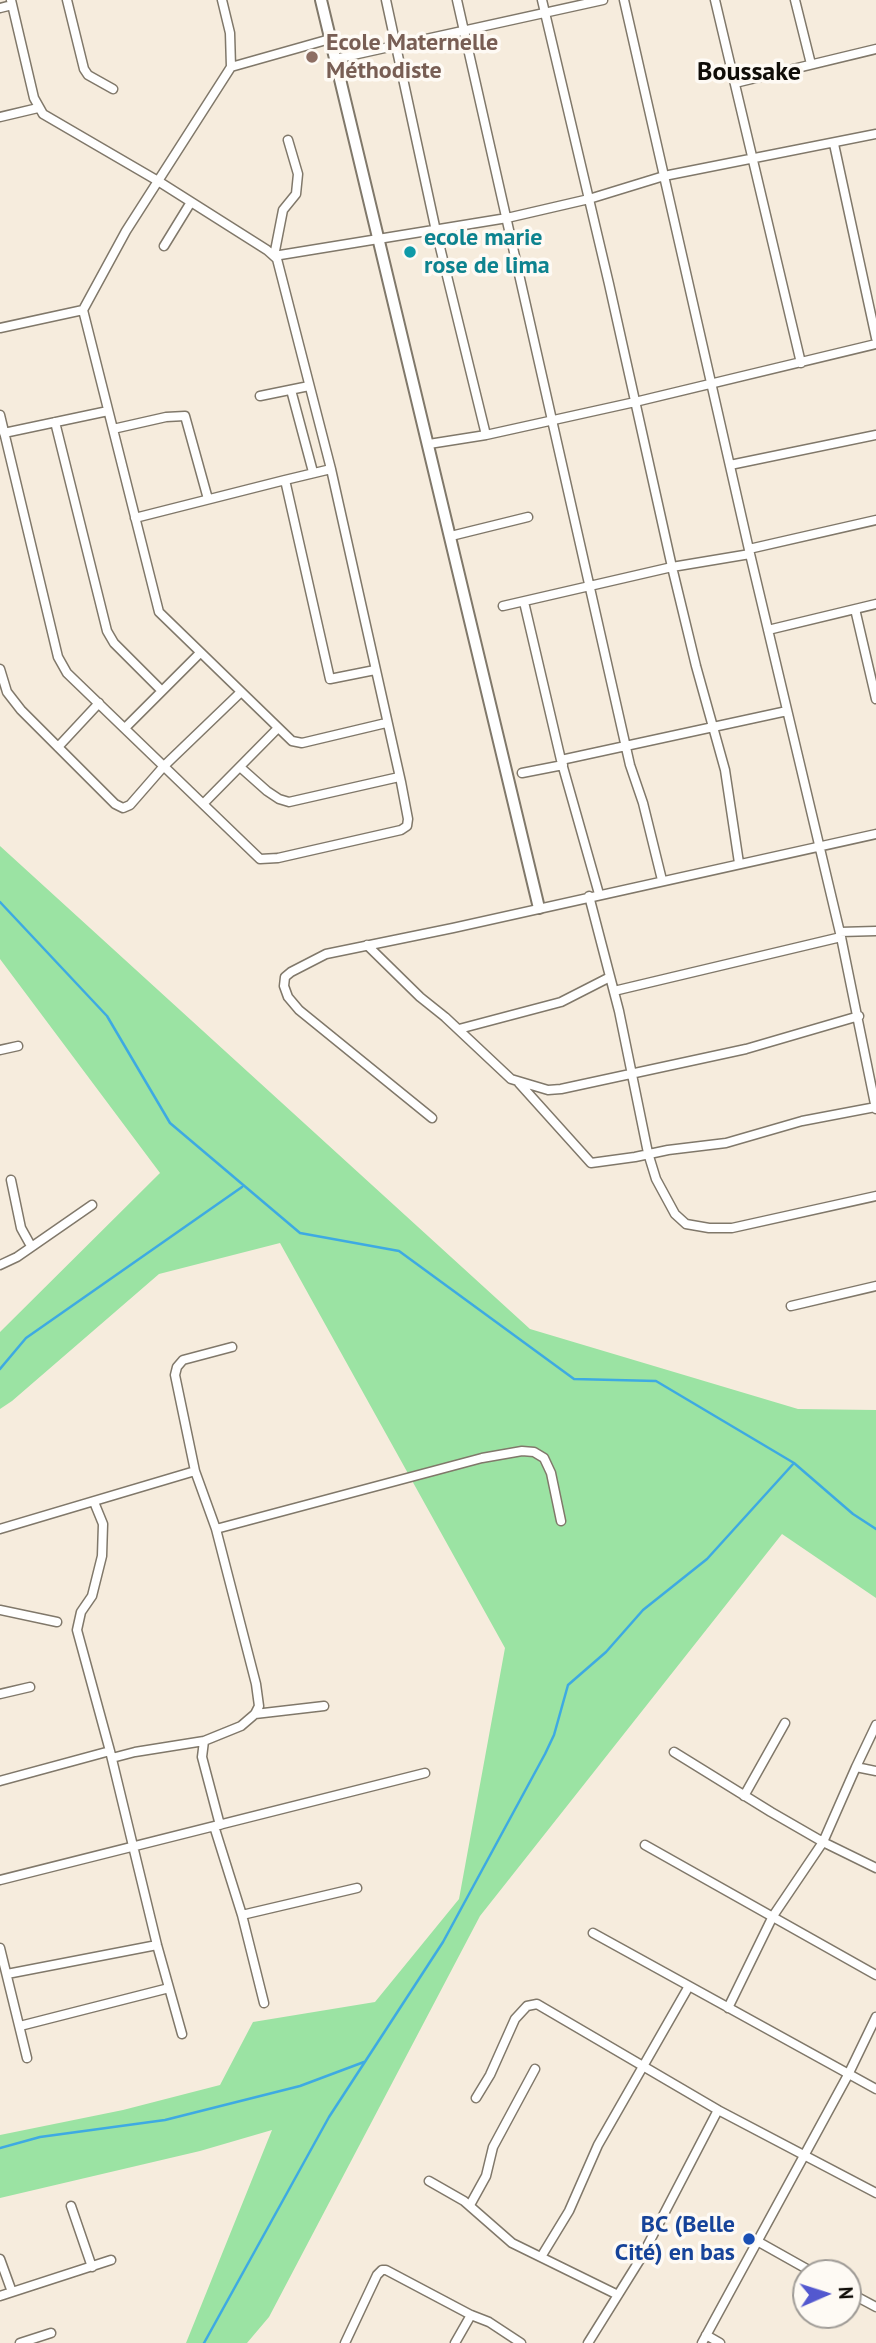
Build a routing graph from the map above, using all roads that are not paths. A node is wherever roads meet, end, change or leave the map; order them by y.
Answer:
1 (67, 0) edge
2 (222, 0) edge
3 (321, 0) edge
4 (386, 0) edge
5 (457, 0) edge
6 (542, 0) edge
7 (603, 0) edge
8 (624, 0) edge
9 (715, 0) edge
10 (795, 0) edge
11 (11, 2) edge
12 (0, 8) edge
13 (544, 12) junction
14 (463, 30) junction
15 (330, 39) junction
16 (397, 45) junction
17 (876, 49) edge
18 (335, 59) junction
19 (811, 64) junction
20 (231, 66) junction
21 (735, 83) junction
22 (113, 89) dead end
23 (38, 108) junction
24 (0, 117) edge
25 (876, 134) edge
26 (288, 140) dead end
27 (834, 144) junction
28 (753, 158) junction
29 (664, 176) junction
30 (158, 181) junction
31 (589, 199) junction
32 (191, 202) junction
33 (507, 218) junction
34 (436, 231) junction
35 (379, 241) junction
36 (164, 246) dead end
37 (274, 256) junction
38 (83, 310) junction
39 (0, 328) edge
40 (876, 338) edge
41 (876, 344) edge
42 (801, 363) junction
43 (712, 384) junction
44 (309, 386) junction
45 (291, 390) junction
46 (260, 396) dead end
47 (635, 402) junction
48 (108, 411) junction
49 (0, 415) edge
50 (552, 420) junction
51 (55, 422) junction
52 (113, 429) junction
53 (4, 433) junction
54 (486, 435) junction
55 (876, 435) edge
56 (429, 444) junction
57 (730, 466) junction
58 (331, 469) junction
59 (313, 472) junction
60 (285, 480) junction
61 (208, 499) junction
62 (528, 517) dead end
63 (135, 518) junction
64 (876, 520) edge
65 (451, 536) junction
66 (750, 552) junction
67 (672, 566) junction
68 (590, 587) junction
69 (524, 601) junction
70 (876, 604) edge
71 (503, 606) dead end
72 (855, 609) junction
73 (768, 630) junction
74 (200, 653) junction
75 (0, 668) edge
76 (375, 670) junction
77 (162, 691) junction
78 (241, 692) junction
79 (876, 699) edge
80 (99, 703) junction
81 (787, 711) junction
82 (386, 723) junction
83 (714, 727) junction
84 (125, 728) junction
85 (278, 728) junction
86 (626, 746) junction
87 (58, 747) junction
88 (562, 763) junction
89 (164, 766) junction
90 (240, 767) junction
91 (522, 773) dead end
92 (400, 777) junction
93 (203, 804) junction
94 (876, 834) edge
95 (819, 848) junction
96 (740, 863) junction
97 (662, 880) junction
98 (594, 895) junction
99 (539, 908) junction
100 (876, 931) edge
101 (841, 935) junction
102 (367, 945) junction
103 (610, 977) junction
104 (614, 991) junction
105 (859, 1016) junction
106 (458, 1029) junction
107 (18, 1046) dead end
108 (0, 1050) edge
109 (632, 1072) junction
110 (519, 1083) junction
111 (876, 1108) edge
112 (432, 1118) dead end
113 (648, 1153) junction
114 (11, 1180) dead end
115 (876, 1196) edge
116 (92, 1205) dead end
117 (31, 1246) junction
118 (0, 1265) edge
119 (876, 1286) edge
120 (791, 1306) dead end
121 (232, 1347) dead end
122 (195, 1471) junction
123 (94, 1502) junction
124 (562, 1521) dead end
125 (216, 1529) junction
126 (0, 1530) edge
127 (0, 1610) edge
128 (57, 1622) dead end
129 (30, 1687) dead end
130 (0, 1694) edge
131 (324, 1706) dead end
132 (255, 1714) junction
133 (785, 1723) dead end
134 (876, 1726) edge
135 (204, 1741) junction
136 (674, 1752) dead end
137 (111, 1754) junction
138 (856, 1767) junction
139 (876, 1771) edge
140 (425, 1773) dead end
141 (0, 1781) edge
142 (744, 1796) junction
143 (217, 1825) junction
144 (823, 1842) junction
145 (645, 1845) dead end
146 (134, 1846) junction
147 (876, 1868) edge
148 (0, 1880) edge
149 (357, 1888) dead end
150 (242, 1915) junction
151 (773, 1916) junction
152 (593, 1933) dead end
153 (157, 1945) junction
154 (0, 1948) edge
155 (7, 1974) junction
156 (876, 1975) edge
157 (689, 1986) junction
158 (169, 1987) junction
159 (264, 2003) dead end
160 (727, 2008) junction
161 (876, 2017) edge
162 (20, 2026) junction
163 (182, 2035) dead end
164 (27, 2058) dead end
165 (644, 2065) junction
166 (535, 2069) dead end
167 (848, 2075) junction
168 (876, 2089) edge
169 (476, 2098) dead end
170 (719, 2110) junction
171 (804, 2157) junction
172 (429, 2181) dead end
173 (876, 2193) edge
174 (71, 2206) dead end
175 (470, 2206) junction
176 (757, 2241) junction
177 (541, 2257) junction
178 (0, 2259) edge
179 (111, 2260) dead end
180 (792, 2261) edge
181 (92, 2267) junction
182 (12, 2292) junction
183 (618, 2295) junction
184 (0, 2296) edge
185 (471, 2315) junction
186 (51, 2333) dead end
187 (704, 2339) edge
188 (20, 2343) edge
189 (345, 2343) edge
190 (455, 2343) edge
191 (521, 2343) edge
192 (588, 2343) edge
193 (720, 2343) edge

1 - 22 street
2 - 20 street
3 - 15 street
4 - 16 street
5 - 14 street
6 - 13 street
7 - 13 street
8 - 29 street
9 - 21 street
10 - 19 street
11 - 12 street
11 - 23 street
13 - 14 street
13 - 31 street
14 - 16 street
14 - 33 street
15 - 18 street
15 - 20 street
16 - 18 street
16 - 34 street
17 - 19 street
18 - 35 street
19 - 21 street
20 - 30 street
21 - 28 street
23 - 24 street
23 - 30 street
25 - 27 street
26 - 37 street
27 - 28 street
27 - 40 street
28 - 29 street
28 - 42 street
29 - 31 street
29 - 43 street
30 - 32 street
30 - 38 street
31 - 33 street
31 - 47 street
32 - 36 street
32 - 37 street
33 - 34 street
33 - 50 street
34 - 35 street
34 - 54 street
35 - 37 street
35 - 56 street
37 - 44 street
38 - 39 street
38 - 48 street
41 - 42 street
42 - 43 street
43 - 47 street
43 - 57 street
44 - 45 street
44 - 58 street
45 - 46 street
45 - 59 street
47 - 50 street
47 - 67 street
48 - 51 street
48 - 52 street
49 - 53 street
50 - 54 street
50 - 68 street
51 - 53 street
51 - 77 street
52 - 61 street
52 - 63 street
53 - 80 street
54 - 56 street
55 - 57 street
56 - 65 street
57 - 66 street
58 - 59 street
58 - 76 street
59 - 60 street
60 - 61 street
60 - 76 street
61 - 63 street
62 - 65 street
63 - 74 street
64 - 66 street
65 - 99 street
66 - 67 street
66 - 73 street
67 - 68 street
67 - 83 street
68 - 69 street
68 - 86 street
69 - 71 street
69 - 88 street
70 - 72 street
72 - 73 street
72 - 79 street
73 - 81 street
74 - 77 street
74 - 78 street
75 - 87 street
76 - 82 street
77 - 84 street
78 - 85 street
78 - 89 street
80 - 84 street
80 - 87 street
81 - 83 street
81 - 95 street
82 - 85 street
82 - 92 street
83 - 86 street
83 - 96 street
84 - 89 street
85 - 90 street
86 - 88 street
86 - 97 street
87 - 89 street
88 - 91 street
88 - 98 street
89 - 93 street
90 - 92 street
90 - 93 street
92 - 93 street
94 - 95 street
95 - 96 street
95 - 101 street
96 - 97 street
97 - 98 street
98 - 99 street
98 - 103 street
99 - 102 street
100 - 101 street
101 - 104 street
101 - 105 street
102 - 106 street
102 - 112 street
103 - 104 street
103 - 106 street
104 - 109 street
105 - 109 street
105 - 111 street
106 - 110 street
107 - 108 street
109 - 110 street
109 - 113 street
110 - 113 street
111 - 113 street
113 - 115 street
114 - 117 street
116 - 117 street
117 - 118 street
119 - 120 street
121 - 122 street
122 - 123 street
122 - 125 street
123 - 126 street
123 - 137 street
124 - 125 street
125 - 132 street
127 - 128 street
129 - 130 street
131 - 132 street
132 - 135 street
133 - 142 street
134 - 138 street
135 - 137 street
135 - 143 street
136 - 142 street
137 - 141 street
137 - 146 street
138 - 139 street
138 - 144 street
140 - 143 street
142 - 144 street
143 - 146 street
143 - 150 street
144 - 147 street
144 - 151 street
145 - 151 street
146 - 148 street
146 - 153 street
149 - 150 street
150 - 159 street
151 - 156 street
151 - 160 street
152 - 157 street
153 - 155 street
153 - 158 street
154 - 155 street
155 - 162 street
157 - 160 street
157 - 165 street
158 - 162 street
158 - 163 street
160 - 167 street
161 - 167 street
162 - 164 street
165 - 169 street
165 - 170 street
165 - 177 street
166 - 175 street
167 - 168 street
167 - 171 street
170 - 171 street
170 - 183 street
171 - 173 street
171 - 176 street
172 - 175 street
174 - 181 street
175 - 177 street
176 - 180 street
176 - 187 street
177 - 183 street
178 - 182 street
179 - 181 street
181 - 182 street
182 - 184 street
183 - 192 street
185 - 189 street
185 - 190 street
185 - 191 street
186 - 188 street
187 - 193 street

